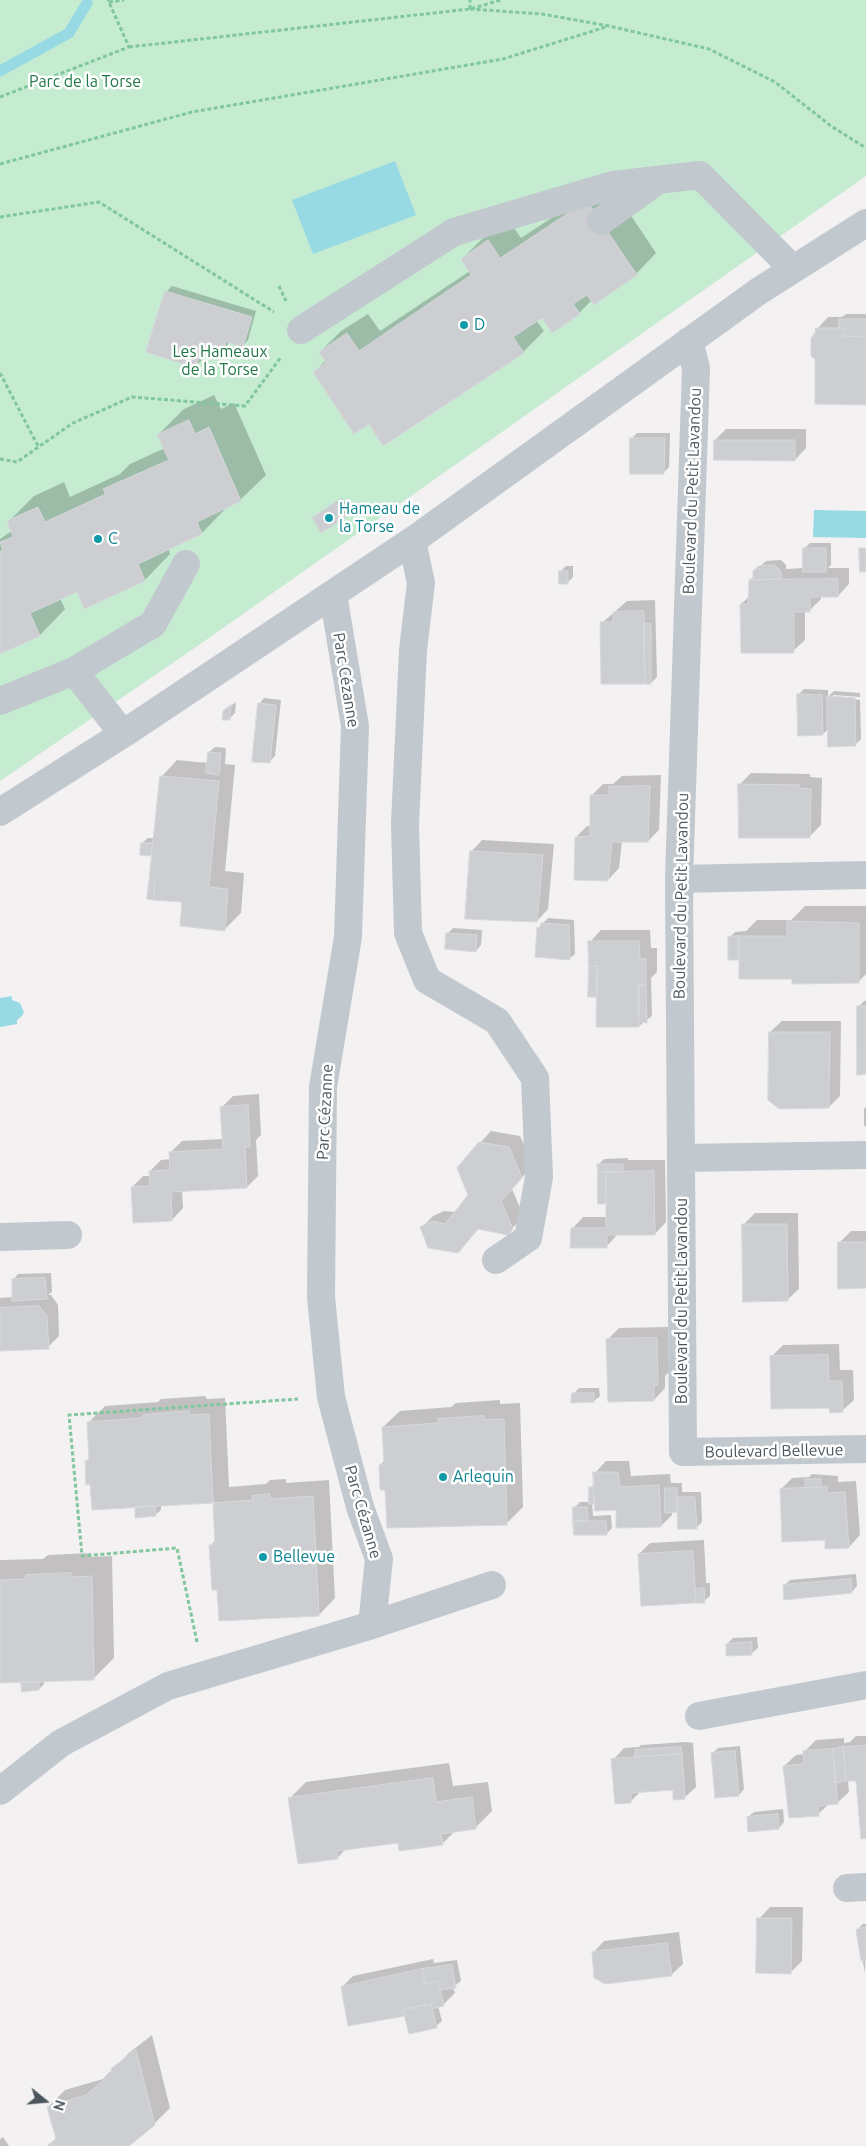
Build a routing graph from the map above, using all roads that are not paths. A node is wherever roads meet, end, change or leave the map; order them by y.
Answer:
1 (659, 180) junction
2 (601, 221) dead end
3 (866, 223) edge
4 (793, 269) junction
5 (301, 330) road end
6 (689, 341) junction
7 (412, 541) junction
8 (186, 564) dead end
9 (333, 594) junction
10 (74, 670) junction
11 (0, 701) edge
12 (123, 734) junction
13 (0, 812) edge
14 (866, 875) edge
15 (679, 880) junction
16 (866, 1155) edge
17 (681, 1158) junction
18 (68, 1235) dead end
19 (0, 1237) edge
20 (496, 1260) dead end
21 (866, 1449) edge
22 (682, 1452) joint
23 (492, 1585) dead end
24 (372, 1625) junction
25 (866, 1685) edge
26 (698, 1716) dead end
27 (0, 1791) edge

1 - 2 street
1 - 4 street
1 - 5 street
3 - 4 street
4 - 6 street
6 - 7 street
6 - 15 street, Boulevard du Petit Lavandou
7 - 9 street
7 - 20 street
8 - 10 street
9 - 12 street
9 - 24 street, Parc Cézanne
10 - 11 street
10 - 12 street
12 - 13 street
14 - 15 street
15 - 17 street, Boulevard du Petit Lavandou
16 - 17 street
17 - 22 street, Boulevard du Petit Lavandou
18 - 19 street
21 - 22 street, Boulevard Bellevue
23 - 24 street
24 - 27 street
25 - 26 street

